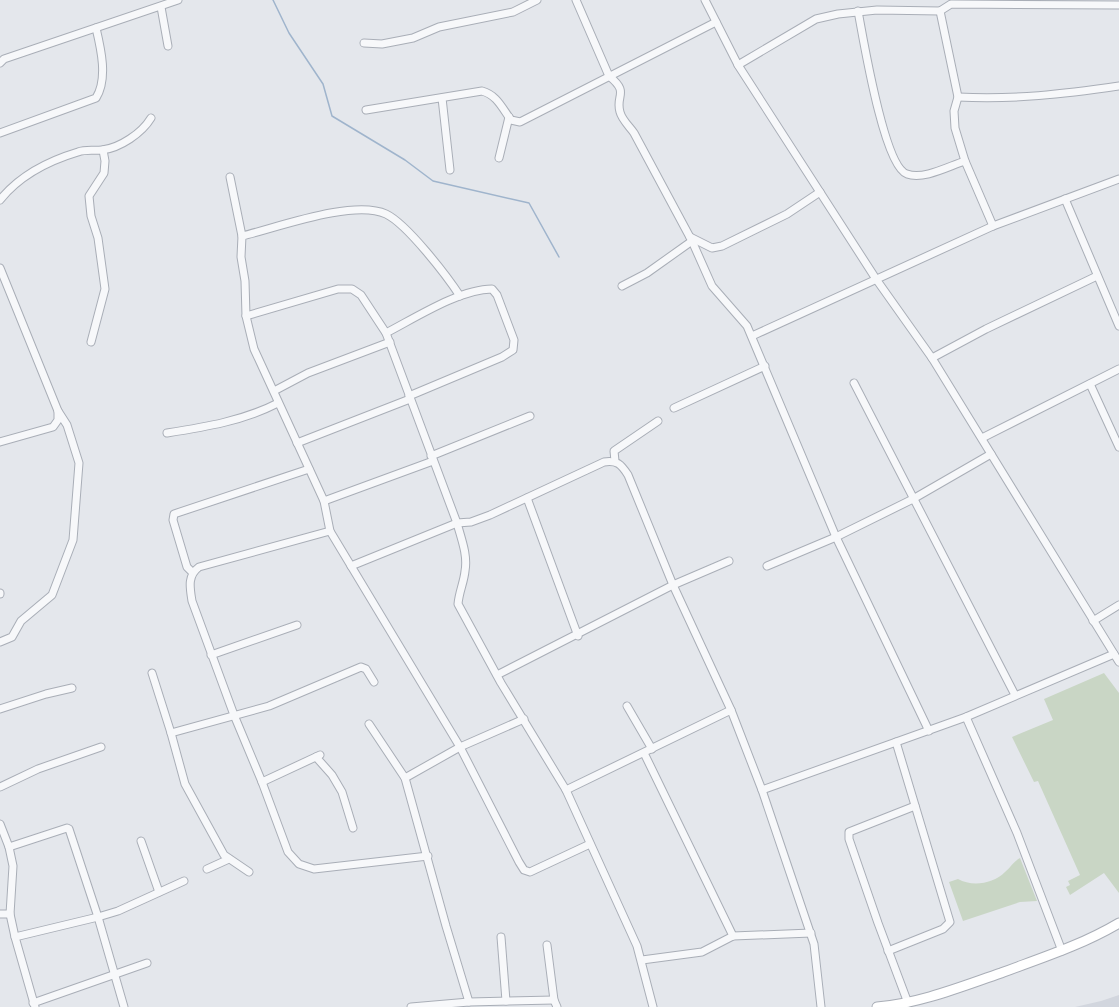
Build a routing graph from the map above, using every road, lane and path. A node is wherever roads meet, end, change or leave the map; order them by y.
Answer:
1 (178, 0) edge
2 (537, 0) edge
3 (576, 0) edge
4 (705, 0) edge
5 (1113, 0) edge
6 (951, 2) edge
7 (1105, 5) junction
8 (1119, 5) edge
9 (161, 7) junction
10 (858, 11) junction
11 (940, 11) junction
12 (716, 22) junction
13 (96, 28) junction
14 (364, 43) dead end
15 (168, 46) dead end
16 (0, 63) edge
17 (738, 65) junction
18 (609, 76) junction
19 (1119, 86) edge
20 (958, 96) junction
21 (442, 98) junction
22 (366, 110) dead end
23 (509, 117) junction
24 (152, 118) dead end
25 (0, 134) edge
26 (103, 150) junction
27 (499, 159) dead end
28 (965, 161) junction
29 (450, 170) dead end
30 (230, 177) dead end
31 (1119, 179) edge
32 (820, 192) junction
33 (1065, 199) junction
34 (0, 200) edge
35 (993, 226) junction
36 (242, 236) junction
37 (691, 239) junction
38 (0, 268) edge
39 (1097, 276) junction
40 (876, 279) junction
41 (622, 286) dead end
42 (460, 296) junction
43 (246, 316) junction
44 (1119, 326) edge
45 (386, 333) junction
46 (752, 336) junction
47 (91, 342) dead end
48 (390, 342) junction
49 (932, 358) junction
50 (765, 366) junction
51 (1119, 369) edge
52 (854, 383) dead end
53 (1090, 384) junction
54 (274, 391) junction
55 (409, 398) junction
56 (278, 403) junction
57 (674, 408) dead end
58 (58, 411) junction
59 (530, 416) dead end
60 (658, 421) dead end
61 (167, 434) dead end
62 (982, 438) junction
63 (0, 442) edge
64 (297, 443) junction
65 (1119, 447) edge
66 (991, 454) junction
67 (432, 458) junction
68 (615, 460) junction
69 (309, 469) junction
70 (527, 498) junction
71 (913, 499) junction
72 (324, 501) junction
73 (457, 522) junction
74 (330, 531) junction
75 (836, 537) junction
76 (729, 561) dead end
77 (351, 566) junction
78 (767, 566) dead end
79 (192, 572) junction
80 (673, 585) junction
81 (1119, 605) edge
82 (1093, 621) junction
83 (297, 625) dead end
84 (578, 636) junction
85 (0, 642) edge
86 (1114, 654) junction
87 (211, 655) junction
88 (1119, 662) edge
89 (152, 673) dead end
90 (497, 675) junction
91 (374, 682) dead end
92 (72, 688) dead end
93 (1015, 695) junction
94 (627, 706) dead end
95 (0, 709) edge
96 (731, 710) junction
97 (234, 715) junction
98 (966, 717) junction
99 (524, 719) junction
100 (369, 724) dead end
101 (928, 731) junction
102 (171, 733) junction
103 (896, 742) junction
104 (100, 747) dead end
105 (460, 747) junction
106 (652, 749) junction
107 (644, 753) junction
108 (405, 778) junction
109 (262, 782) junction
110 (0, 787) edge
111 (566, 790) junction
112 (762, 790) junction
113 (915, 806) junction
114 (0, 824) edge
115 (353, 828) dead end
116 (3, 839) edge
117 (141, 841) dead end
118 (590, 844) junction
119 (9, 847) junction
120 (428, 855) junction
121 (228, 859) junction
122 (207, 869) dead end
123 (249, 872) dead end
124 (184, 881) dead end
125 (159, 892) junction
126 (0, 914) edge
127 (10, 914) junction
128 (98, 917) junction
129 (1119, 923) edge
130 (811, 933) junction
131 (733, 936) junction
132 (15, 937) junction
133 (501, 937) dead end
134 (548, 945) dead end
135 (888, 951) junction
136 (1062, 951) junction
137 (642, 960) junction
138 (147, 963) dead end
139 (114, 976) junction
140 (506, 1001) junction
141 (469, 1002) junction
142 (555, 1003) edge
143 (908, 1003) junction
144 (34, 1005) edge
145 (124, 1007) edge
146 (411, 1007) edge
147 (652, 1007) edge
148 (821, 1007) edge
149 (877, 1007) edge

1 - 9 street
2 - 14 street
3 - 18 street
4 - 12 street
5 - 7 street
6 - 7 street
6 - 11 street
7 - 8 street
9 - 13 street
9 - 15 street
10 - 11 street
10 - 17 street
10 - 28 street
11 - 20 street
12 - 17 street
12 - 18 street
13 - 16 street
13 - 25 street
17 - 32 street
18 - 23 street
18 - 37 street
19 - 20 street
20 - 28 street
21 - 22 street
21 - 23 street
21 - 29 street
23 - 27 street
24 - 26 street
26 - 34 street
26 - 47 street
28 - 35 street
30 - 36 street
31 - 33 street
32 - 37 street
32 - 40 street
33 - 35 street
33 - 39 street
35 - 40 street
36 - 42 street
36 - 43 street
37 - 41 street
37 - 46 street
38 - 58 street
39 - 44 street
39 - 49 street
40 - 46 street
40 - 49 street
42 - 45 street
42 - 55 street
43 - 45 street
43 - 54 street
45 - 48 street
46 - 50 street
48 - 54 street
48 - 55 street
49 - 62 street
50 - 57 street
50 - 75 street
51 - 53 street
52 - 71 street
53 - 62 street
53 - 65 street
54 - 56 street
55 - 64 street
55 - 67 street
56 - 61 street
56 - 64 street
58 - 63 street
58 - 85 street
59 - 67 street
60 - 68 street
62 - 66 street
64 - 69 street
66 - 71 street
66 - 82 street
67 - 72 street
67 - 73 street
68 - 70 street
68 - 80 street
69 - 72 street
69 - 79 street
70 - 73 street
70 - 84 street
71 - 75 street
71 - 93 street
72 - 74 street
73 - 77 street
73 - 90 street
74 - 77 street
74 - 79 street
75 - 78 street
75 - 101 street
76 - 80 street
77 - 105 street
79 - 87 street
80 - 84 street
80 - 96 street
81 - 82 street
82 - 86 street
83 - 87 street
84 - 90 street
86 - 88 street
86 - 93 street
87 - 97 street
89 - 102 street
90 - 99 street
91 - 97 street
92 - 95 street
93 - 98 street
94 - 106 street
96 - 106 street
96 - 112 street
97 - 102 street
97 - 109 street
98 - 101 street
98 - 136 street
99 - 105 street
99 - 111 street
100 - 108 street
101 - 103 street
102 - 121 street
103 - 112 street
103 - 113 street
104 - 110 street
105 - 108 street
105 - 118 street
106 - 107 street
107 - 111 street
107 - 131 street
108 - 120 street
109 - 115 street
109 - 120 street
111 - 118 street
112 - 130 street
113 - 135 street
113 - 135 street
114 - 116 street
116 - 119 street
117 - 125 street
118 - 137 street
119 - 127 street
119 - 128 street
120 - 141 street
121 - 122 street
121 - 123 street
124 - 125 street
125 - 128 street
126 - 127 street
127 - 132 street
128 - 132 street
128 - 139 street
129 - 136 street
130 - 131 street
130 - 148 street
131 - 137 street
132 - 144 street
133 - 140 street
134 - 142 street
135 - 143 street
136 - 143 street
137 - 147 street
138 - 139 street
139 - 144 street
139 - 145 street
140 - 141 street
140 - 142 street
141 - 146 street
143 - 149 street

